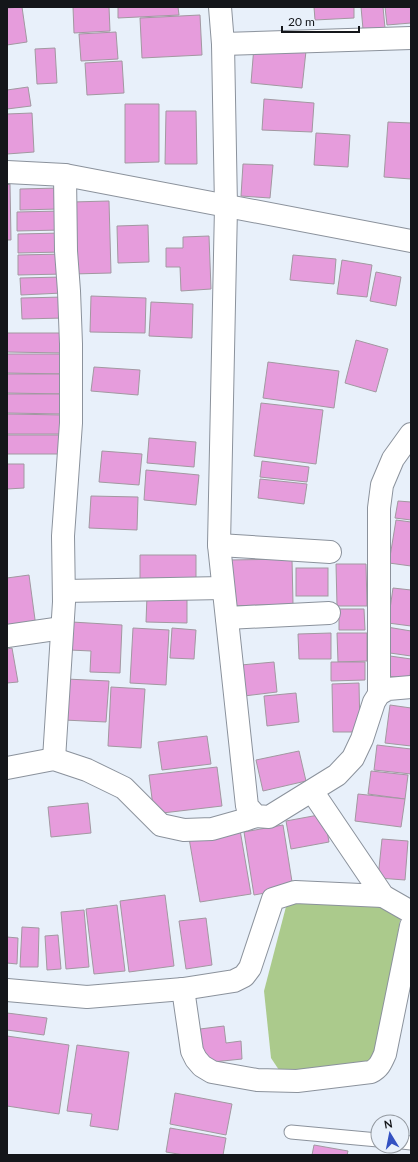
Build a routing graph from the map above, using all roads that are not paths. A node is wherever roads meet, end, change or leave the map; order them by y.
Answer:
1 (220, 7) edge
2 (411, 38) edge
3 (223, 44) junction
4 (7, 172) edge
5 (65, 175) junction
6 (226, 207) junction
7 (411, 241) edge
8 (411, 434) edge
9 (219, 545) junction
10 (330, 552) dead end
11 (223, 588) junction
12 (64, 591) junction
13 (329, 613) dead end
14 (227, 618) junction
15 (62, 628) junction
16 (7, 636) edge
17 (411, 687) edge
18 (379, 694) junction
19 (54, 759) junction
20 (7, 768) edge
21 (312, 791) junction
22 (256, 816) junction
23 (383, 896) junction
24 (411, 912) edge
25 (411, 926) edge
26 (183, 989) junction
27 (7, 990) edge
28 (291, 1132) dead end
29 (370, 1139) edge

1 - 3 street
2 - 3 street
3 - 6 street
4 - 5 street
5 - 6 street
5 - 12 street
6 - 7 street
6 - 9 street
8 - 18 street
9 - 10 street
9 - 11 street
11 - 12 street
11 - 14 street
12 - 15 street
13 - 14 street
14 - 22 street
15 - 16 street
15 - 19 street
17 - 18 street
18 - 21 street
19 - 20 street
19 - 22 street
21 - 22 street
21 - 23 street
23 - 24 street
23 - 26 street
25 - 26 street
26 - 27 street
28 - 29 lane

